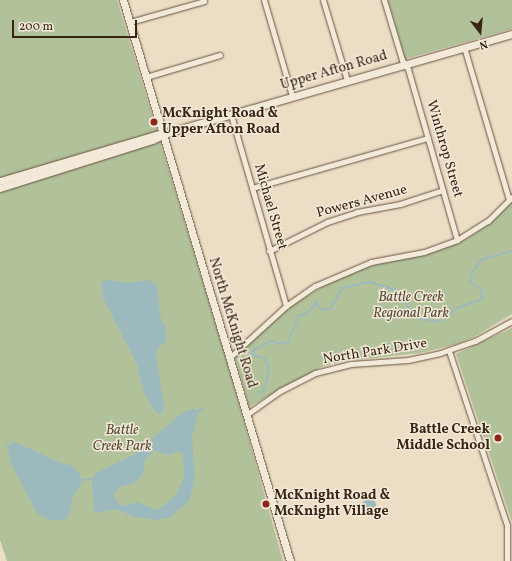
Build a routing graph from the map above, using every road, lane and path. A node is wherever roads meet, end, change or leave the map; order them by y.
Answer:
1 (123, 0) edge
2 (264, 0) edge
3 (323, 0) edge
4 (384, 0) edge
5 (204, 1) edge
6 (130, 22) junction
7 (512, 34) edge
8 (464, 47) junction
9 (220, 55) dead end
10 (405, 64) junction
11 (146, 77) junction
12 (347, 80) junction
13 (292, 96) junction
14 (231, 115) junction
15 (163, 134) junction
16 (428, 138) junction
17 (0, 181) edge
18 (0, 188) edge
19 (252, 188) junction
20 (443, 190) junction
21 (511, 199) edge
22 (457, 240) junction
23 (269, 251) junction
24 (286, 306) junction
25 (512, 320) edge
26 (449, 351) junction
27 (229, 358) junction
28 (246, 415) junction
29 (276, 519) junction
30 (286, 561) edge
31 (290, 561) edge
32 (508, 561) edge

1 - 6 street, North McKnight Road
2 - 13 street
3 - 12 street
4 - 10 street, Winthrop Street
5 - 6 street
6 - 11 street, North McKnight Road
7 - 8 street, Upper Afton Road
8 - 10 street, Upper Afton Road
8 - 21 street
9 - 11 street
10 - 12 street, Upper Afton Road
10 - 16 street, Winthrop Street
11 - 15 street, North McKnight Road
12 - 13 street, Upper Afton Road
13 - 14 street, Upper Afton Road
14 - 15 street, Upper Afton Road
14 - 19 street, Michael Street
15 - 17 street, Upper Afton Road
15 - 18 street, Upper Afton Road
15 - 27 street, North McKnight Road
16 - 19 street
16 - 20 street, Winthrop Street
19 - 23 street, Michael Street
20 - 22 street, Winthrop Street
20 - 23 street, Powers Avenue
21 - 22 street
22 - 24 street
23 - 24 street, Michael Street
24 - 27 street
25 - 26 street, North Park Drive
26 - 28 street, North Park Drive
26 - 32 street
27 - 28 street, North McKnight Road
28 - 29 street, North McKnight Road
29 - 30 street
29 - 31 street

